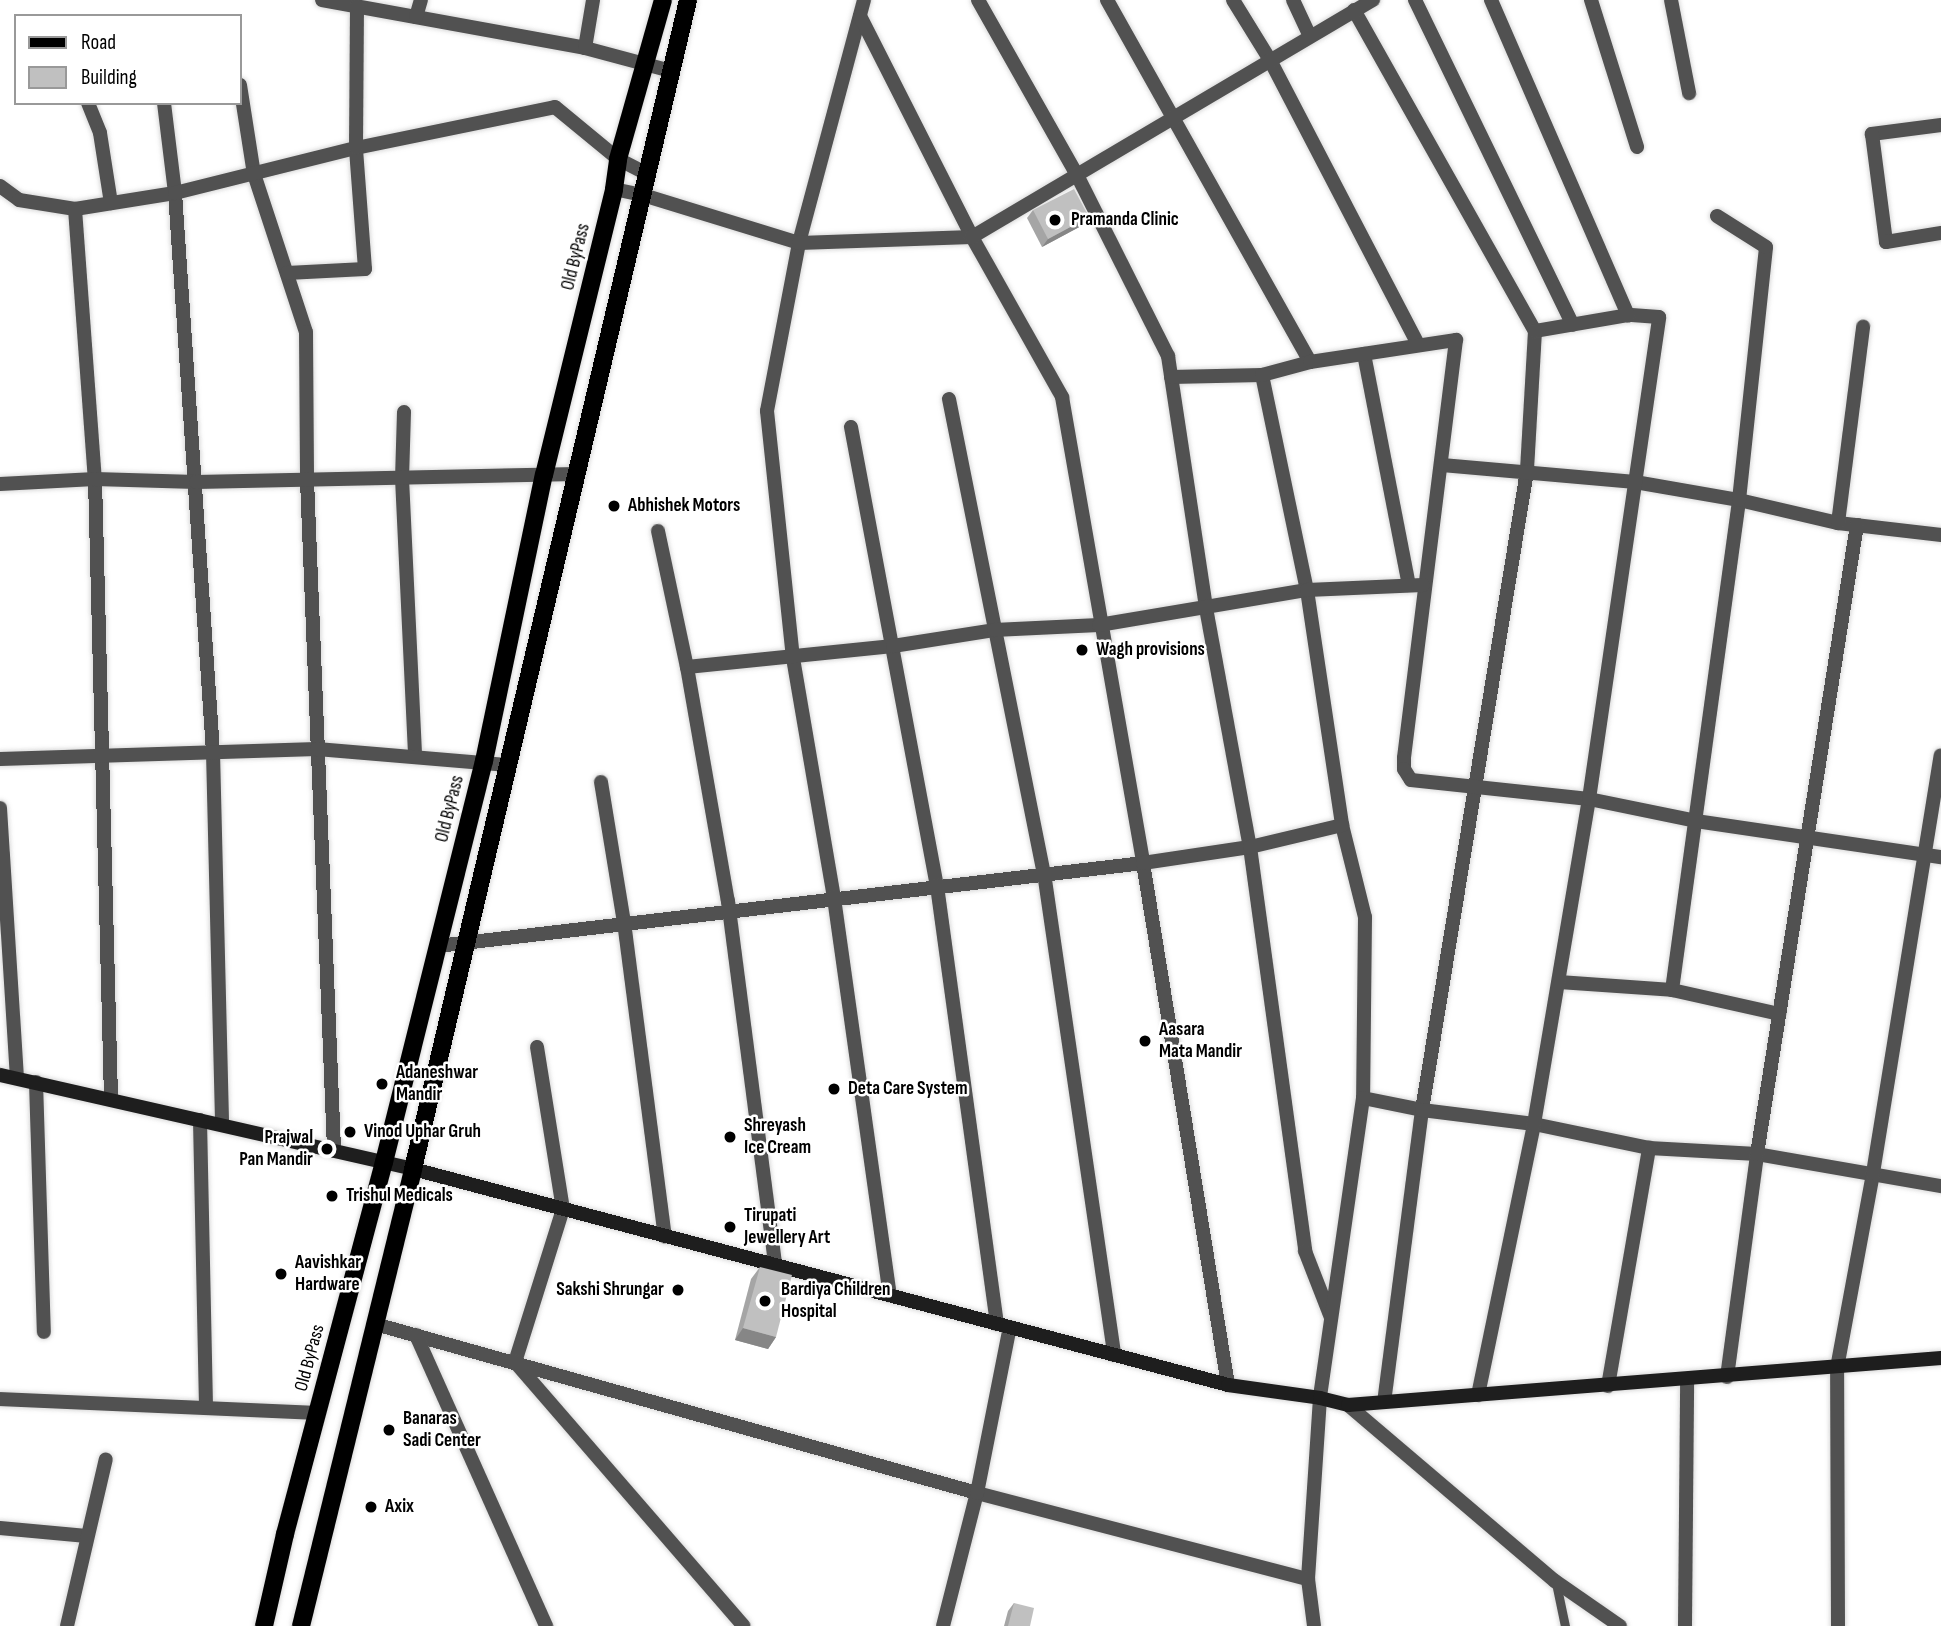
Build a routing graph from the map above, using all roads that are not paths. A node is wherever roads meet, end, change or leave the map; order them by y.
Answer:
1 (322, 0) edge
2 (421, 0) edge
3 (593, 0) edge
4 (663, 0) edge
5 (688, 0) edge
6 (864, 0) edge
7 (978, 0) edge
8 (1107, 0) edge
9 (1233, 0) edge
10 (1293, 0) edge
11 (1415, 0) edge
12 (1491, 0) edge
13 (1591, 0) edge
14 (1671, 0) edge
15 (1363, 4) edge
16 (357, 6) junction
17 (860, 16) junction
18 (416, 17) junction
19 (1310, 36) junction
20 (585, 48) junction
21 (1270, 60) junction
22 (646, 65) junction
23 (671, 71) junction
24 (1689, 93) dead end
25 (242, 98) edge
26 (89, 105) edge
27 (164, 105) edge
28 (1175, 119) junction
29 (1941, 125) edge
30 (1637, 147) dead end
31 (356, 148) junction
32 (618, 159) junction
33 (254, 174) junction
34 (648, 174) junction
35 (1077, 175) junction
36 (0, 186) edge
37 (614, 189) junction
38 (175, 193) junction
39 (643, 195) junction
40 (111, 203) junction
41 (75, 209) junction
42 (1717, 216) dead end
43 (1941, 233) edge
44 (972, 237) junction
45 (799, 243) junction
46 (286, 273) junction
47 (1628, 315) junction
48 (1573, 325) junction
49 (1863, 327) dead end
50 (1535, 331) junction
51 (1418, 344) junction
52 (1364, 354) junction
53 (1310, 362) junction
54 (1262, 374) junction
55 (1171, 377) junction
56 (949, 398) dead end
57 (404, 412) dead end
58 (851, 427) dead end
59 (1441, 465) junction
60 (1527, 471) junction
61 (577, 474) junction
62 (544, 475) junction
63 (401, 478) junction
64 (95, 480) junction
65 (307, 481) junction
66 (196, 482) junction
67 (1635, 482) junction
68 (0, 484) edge
69 (1739, 500) junction
70 (1838, 523) junction
71 (1857, 525) junction
72 (658, 531) dead end
73 (1940, 532) edge
74 (1416, 585) junction
75 (1307, 590) junction
76 (1206, 608) junction
77 (1099, 625) junction
78 (995, 630) junction
79 (893, 646) junction
80 (793, 658) junction
81 (687, 667) junction
82 (317, 748) junction
83 (213, 752) junction
84 (1941, 755) edge
85 (103, 756) junction
86 (415, 756) junction
87 (0, 759) edge
88 (484, 761) junction
89 (508, 765) junction
90 (601, 782) dead end
91 (1474, 785) junction
92 (1589, 799) junction
93 (0, 808) edge
94 (1696, 821) junction
95 (1342, 825) junction
96 (1808, 835) junction
97 (1250, 847) junction
98 (1924, 855) junction
99 (1941, 857) edge
100 (1143, 863) junction
101 (1044, 873) junction
102 (937, 886) junction
103 (834, 898) junction
104 (729, 910) junction
105 (624, 922) junction
106 (438, 946) junction
107 (466, 946) junction
108 (1559, 982) junction
109 (1672, 990) junction
110 (1779, 1014) junction
111 (537, 1047) dead end
112 (0, 1075) edge
113 (17, 1077) junction
114 (36, 1082) junction
115 (1363, 1098) junction
116 (111, 1099) junction
117 (1422, 1111) junction
118 (200, 1119) junction
119 (222, 1124) junction
120 (1534, 1124) junction
121 (1649, 1148) junction
122 (334, 1150) junction
123 (1756, 1154) junction
124 (384, 1162) junction
125 (413, 1169) junction
126 (1873, 1173) junction
127 (1941, 1186) edge
128 (563, 1209) junction
129 (665, 1236) junction
130 (775, 1265) junction
131 (890, 1295) junction
132 (1330, 1315) junction
133 (375, 1324) junction
134 (1004, 1325) junction
135 (44, 1332) dead end
136 (416, 1335) junction
137 (1114, 1355) junction
138 (1941, 1357) edge
139 (515, 1362) junction
140 (1837, 1367) junction
141 (1727, 1377) junction
142 (1687, 1380) junction
143 (1228, 1385) junction
144 (1608, 1386) junction
145 (1478, 1395) junction
146 (1320, 1398) junction
147 (0, 1399) edge
148 (1384, 1402) junction
149 (1348, 1405) junction
150 (206, 1408) junction
151 (317, 1413) junction
152 (106, 1459) dead end
153 (977, 1493) junction
154 (0, 1528) edge
155 (87, 1536) junction
156 (1308, 1579) junction
157 (1555, 1581) junction
158 (67, 1626) edge
159 (264, 1626) edge
160 (301, 1626) edge
161 (546, 1626) edge
162 (744, 1626) edge
163 (943, 1626) edge
164 (1314, 1626) edge
165 (1565, 1626) edge
166 (1620, 1626) edge
167 (1685, 1626) edge
168 (1838, 1626) edge

1 - 16 street
2 - 18 street
3 - 20 street
4 - 22 main road, Old ByPass
5 - 23 main road
6 - 17 street
7 - 35 street
8 - 28 street
9 - 21 street
10 - 19 street
11 - 48 street
12 - 47 street
13 - 30 street
14 - 24 street
15 - 19 street
15 - 50 street
16 - 18 street
16 - 31 street
17 - 44 street
17 - 45 street
18 - 20 street
19 - 21 street
20 - 22 street
21 - 28 street
21 - 51 street
22 - 23 street
22 - 32 main road, Old ByPass
23 - 34 main road
25 - 33 street
26 - 40 street
27 - 38 street
28 - 35 street
28 - 53 street
29 - 43 street
31 - 32 street
31 - 33 street
31 - 46 street
32 - 34 street
32 - 37 main road, Old ByPass
33 - 38 street
33 - 46 street
34 - 39 main road
35 - 44 street
35 - 55 street
36 - 41 street
37 - 39 street
37 - 62 main road, Old ByPass
38 - 40 street
38 - 66 street
39 - 45 street
39 - 61 main road
40 - 41 street
41 - 64 street
42 - 69 street
44 - 45 street
44 - 77 street
45 - 80 street
46 - 65 street
47 - 48 street
47 - 67 street
48 - 50 street
49 - 70 street
50 - 60 street
51 - 52 street
51 - 59 street
52 - 53 street
52 - 74 street
53 - 54 street
54 - 55 street
54 - 75 street
55 - 76 street
56 - 78 street
57 - 63 street
58 - 79 street
59 - 60 street
59 - 74 street
60 - 67 street
60 - 91 street
61 - 62 street
61 - 89 main road
62 - 63 street
62 - 88 main road, Old ByPass
63 - 65 street
63 - 86 street
64 - 66 street
64 - 68 street
64 - 85 street
65 - 66 street
65 - 82 street
66 - 83 street
67 - 69 street
67 - 92 street
69 - 70 street
69 - 94 street
70 - 71 street
71 - 73 street
71 - 96 street
72 - 81 street
74 - 75 street
74 - 91 street
75 - 76 street
75 - 95 street
76 - 77 street
76 - 97 street
77 - 78 street
77 - 100 street
78 - 79 street
78 - 101 street
79 - 80 street
79 - 102 street
80 - 81 street
80 - 103 street
81 - 104 street
82 - 83 street
82 - 86 street
82 - 122 street
83 - 85 street
83 - 119 street
84 - 98 street
85 - 87 street
85 - 116 street
86 - 88 street
88 - 89 street
88 - 106 main road, Old ByPass
89 - 107 main road
90 - 105 street
91 - 92 street
91 - 117 street
92 - 94 street
92 - 108 street
93 - 113 street
94 - 96 street
94 - 109 street
95 - 97 street
95 - 115 street
96 - 98 street
96 - 110 street
97 - 100 street
97 - 132 street
98 - 99 street
98 - 126 street
100 - 101 street
100 - 143 street
101 - 102 street
101 - 137 street
102 - 103 street
102 - 134 street
103 - 104 street
103 - 131 street
104 - 105 street
104 - 130 street
105 - 107 street
105 - 129 street
106 - 107 street
106 - 124 main road, Old ByPass
107 - 125 main road
108 - 109 street
108 - 120 street
109 - 110 street
110 - 123 street
111 - 128 street
112 - 113 main road
113 - 114 main road
114 - 116 main road
114 - 135 street
115 - 117 street
115 - 132 street
116 - 118 main road
117 - 120 street
117 - 148 street
118 - 119 main road
118 - 150 street
119 - 122 main road
120 - 121 street
120 - 145 street
121 - 123 street
121 - 144 street
122 - 124 main road
123 - 126 street
123 - 141 street
124 - 125 main road
124 - 151 main road, Old ByPass
125 - 128 main road
125 - 133 main road
126 - 127 street
126 - 140 street
128 - 129 main road
128 - 139 street
129 - 130 main road
130 - 131 main road
131 - 134 main road
132 - 146 street
133 - 136 street
133 - 160 main road
134 - 137 main road
134 - 153 street
136 - 139 street
136 - 161 street
137 - 143 main road
138 - 140 main road
139 - 153 street
139 - 162 street
140 - 141 main road
140 - 168 street
141 - 142 main road
142 - 144 main road
142 - 167 street
143 - 146 main road
144 - 145 main road
145 - 148 main road
146 - 149 main road
146 - 156 street
147 - 150 street
148 - 149 main road
149 - 157 street
150 - 151 street
151 - 159 main road, Old ByPass
152 - 155 street
153 - 156 street
153 - 163 street
154 - 155 street
155 - 158 street
156 - 164 street
157 - 165 lane
157 - 166 street

